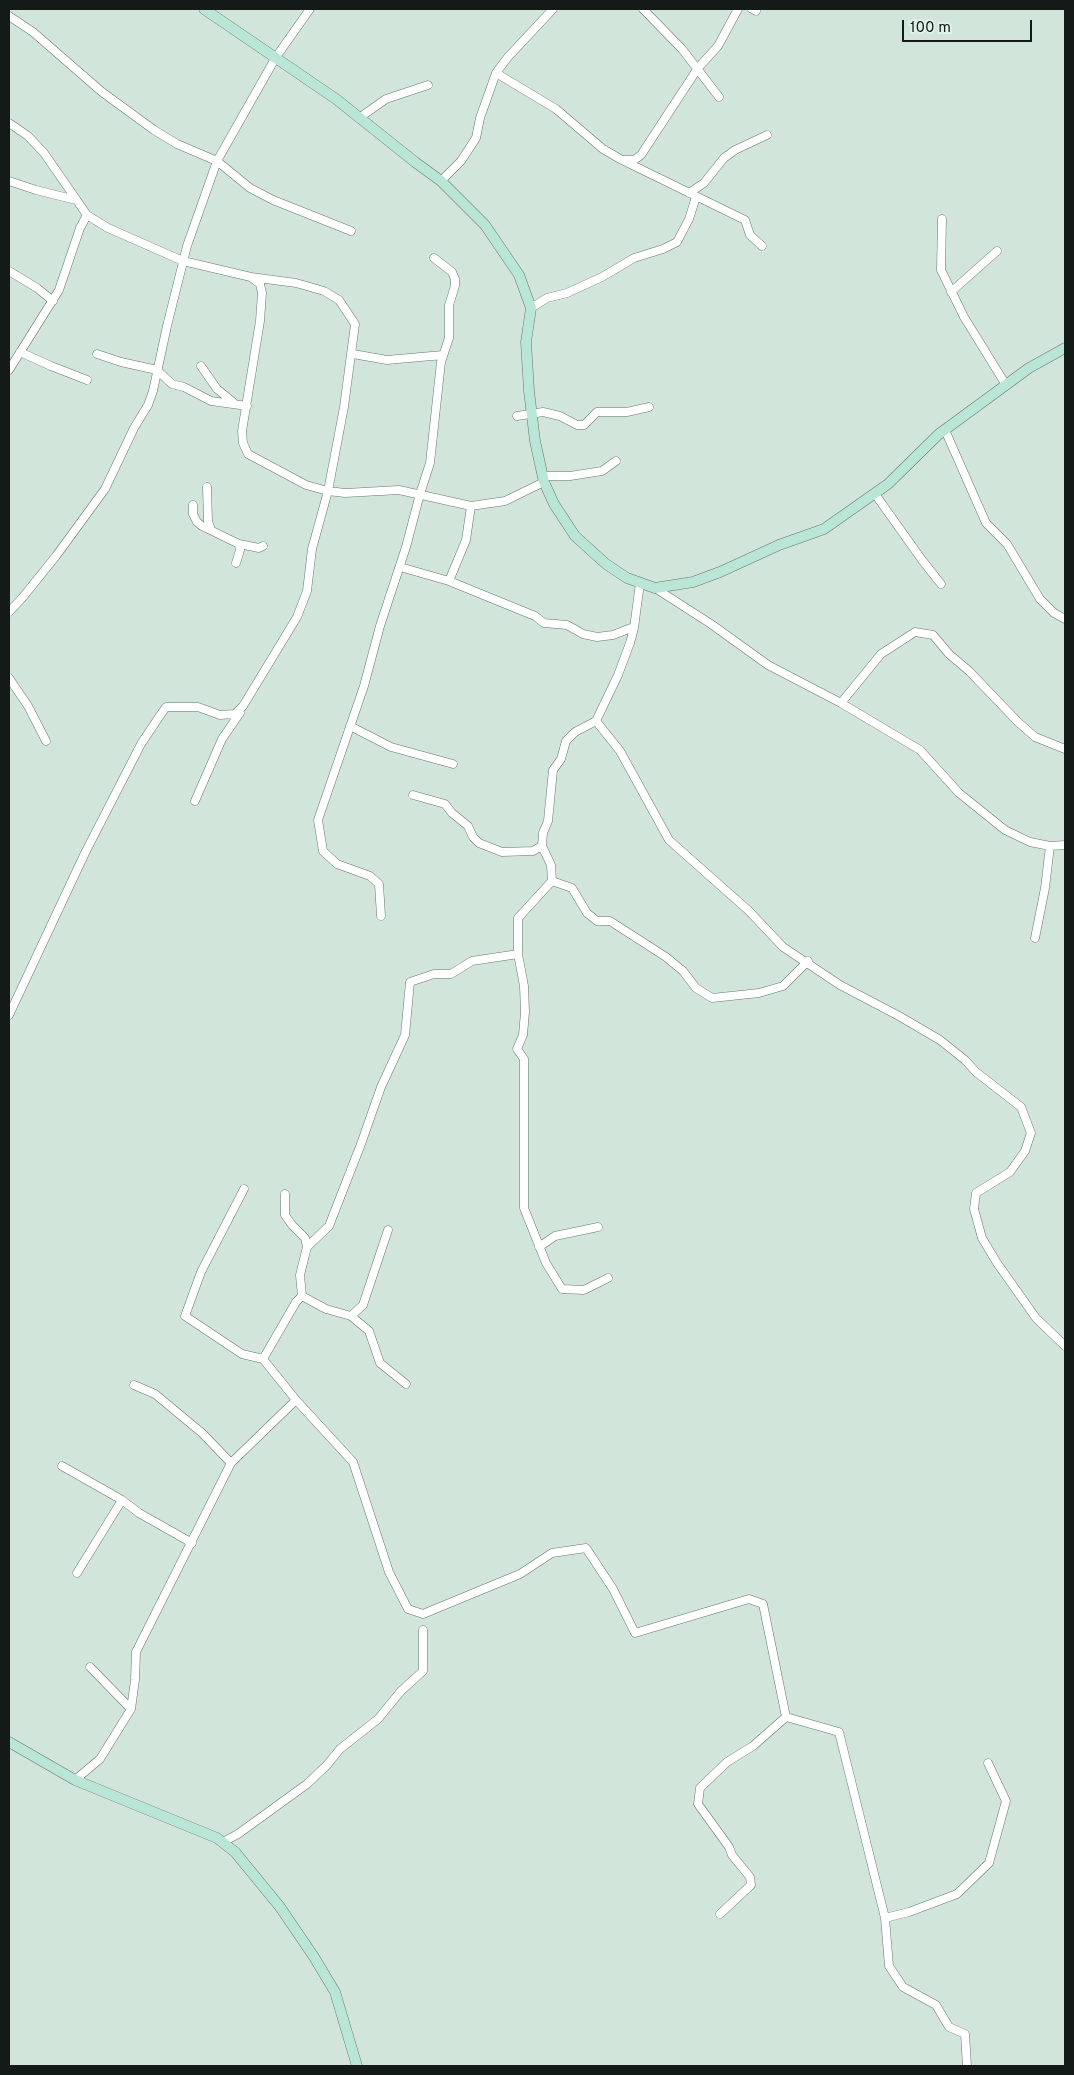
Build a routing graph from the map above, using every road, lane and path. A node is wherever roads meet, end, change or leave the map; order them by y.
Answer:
1 (204, 9) edge
2 (310, 9) edge
3 (553, 9) edge
4 (643, 9) edge
5 (738, 9) edge
6 (9, 16) edge
7 (276, 57) junction
8 (698, 68) junction
9 (496, 73) junction
10 (428, 85) dead end
11 (719, 98) dead end
12 (359, 118) junction
13 (9, 122) edge
14 (766, 135) dead end
15 (622, 160) junction
16 (217, 161) junction
17 (441, 180) junction
18 (9, 181) edge
19 (693, 195) junction
20 (76, 200) junction
21 (87, 215) junction
22 (942, 219) dead end
23 (351, 231) dead end
24 (762, 246) dead end
25 (997, 251) dead end
26 (434, 258) dead end
27 (183, 262) junction
28 (9, 271) edge
29 (251, 277) junction
30 (951, 292) junction
31 (53, 301) junction
32 (531, 308) junction
33 (1065, 348) edge
34 (20, 352) junction
35 (97, 354) dead end
36 (353, 354) dead end
37 (443, 356) junction
38 (201, 366) dead end
39 (9, 370) edge
40 (158, 370) junction
41 (87, 380) dead end
42 (1006, 385) junction
43 (233, 402) junction
44 (247, 406) junction
45 (649, 407) dead end
46 (531, 413) junction
47 (517, 416) dead end
48 (945, 430) junction
49 (616, 461) dead end
50 (544, 479) junction
51 (207, 487) dead end
52 (328, 491) junction
53 (420, 494) junction
54 (874, 494) junction
55 (192, 505) dead end
56 (471, 506) junction
57 (210, 530) junction
58 (239, 544) junction
59 (263, 546) dead end
60 (236, 563) dead end
61 (400, 567) junction
62 (449, 581) junction
63 (640, 583) junction
64 (941, 584) dead end
65 (655, 588) junction
66 (9, 612) edge
67 (1065, 619) edge
68 (634, 628) junction
69 (9, 678) edge
70 (841, 703) junction
71 (243, 706) junction
72 (596, 721) junction
73 (350, 726) junction
74 (46, 741) dead end
75 (1065, 749) edge
76 (453, 764) dead end
77 (413, 795) dead end
78 (195, 801) dead end
79 (1065, 845) edge
80 (542, 846) junction
81 (1050, 846) junction
82 (552, 881) junction
83 (381, 916) dead end
84 (1035, 938) dead end
85 (518, 954) junction
86 (808, 961) junction
87 (9, 1015) edge
88 (244, 1188) dead end
89 (285, 1194) dead end
90 (598, 1227) dead end
91 (388, 1230) dead end
92 (308, 1247) junction
93 (539, 1247) junction
94 (608, 1278) dead end
95 (302, 1296) junction
96 (351, 1316) junction
97 (1065, 1346) edge
98 (263, 1359) junction
99 (406, 1384) dead end
100 (134, 1385) dead end
101 (296, 1400) junction
102 (231, 1463) junction
103 (62, 1466) dead end
104 (122, 1500) junction
105 (192, 1543) junction
106 (78, 1573) dead end
107 (423, 1630) dead end
108 (90, 1667) dead end
109 (131, 1709) junction
110 (786, 1717) junction
111 (9, 1742) edge
112 (988, 1762) dead end
113 (75, 1780) junction
114 (223, 1842) junction
115 (720, 1914) dead end
116 (885, 1918) junction
117 (357, 2066) edge
118 (967, 2066) edge

1 - 7 street
2 - 7 street
3 - 9 street
4 - 8 street
5 - 8 street
6 - 16 street
7 - 12 street
7 - 16 street
8 - 11 street
8 - 15 street
9 - 15 street
9 - 17 street
10 - 12 street
12 - 17 street
13 - 20 street
14 - 19 street
15 - 19 street
16 - 23 street
16 - 27 street
17 - 32 street
18 - 20 street
19 - 24 street
19 - 32 street
20 - 21 street
21 - 27 street
21 - 31 street
22 - 30 street
25 - 30 street
26 - 37 street
27 - 29 street
27 - 40 street
28 - 31 street
29 - 44 street
29 - 52 street
30 - 42 street
31 - 34 street
32 - 46 street
33 - 42 street
34 - 39 street
34 - 41 street
35 - 40 street
36 - 37 street
37 - 53 street
38 - 43 street
40 - 43 street
40 - 66 street
42 - 48 street
43 - 44 street
44 - 52 street
45 - 46 street
46 - 47 street
46 - 50 street
48 - 54 street
48 - 67 street
49 - 50 street
50 - 56 street
50 - 63 street
51 - 57 street
52 - 53 street
52 - 71 street
53 - 56 street
53 - 61 street
54 - 64 street
54 - 65 street
55 - 57 street
56 - 62 street
57 - 58 street
58 - 59 street
58 - 60 street
61 - 62 street
61 - 73 street
62 - 68 street
63 - 65 street
63 - 68 street
65 - 70 street
68 - 72 street
69 - 74 street
70 - 75 street
70 - 81 street
71 - 78 street
71 - 87 street
72 - 80 street
72 - 86 street
73 - 76 street
73 - 83 street
77 - 80 street
79 - 81 street
80 - 82 street
81 - 84 street
82 - 85 street
82 - 86 street
85 - 92 street
85 - 93 street
86 - 97 street
88 - 98 street
89 - 92 street
90 - 93 street
91 - 96 street
92 - 95 street
93 - 94 street
95 - 96 street
95 - 98 street
96 - 99 street
98 - 101 street
100 - 102 street
101 - 102 street
101 - 110 street
102 - 105 street
103 - 104 street
104 - 105 street
104 - 106 street
105 - 109 street
107 - 114 street
108 - 109 street
109 - 113 street
110 - 115 street
110 - 116 street
111 - 113 street
112 - 116 street
113 - 114 street
114 - 117 street
116 - 118 street

